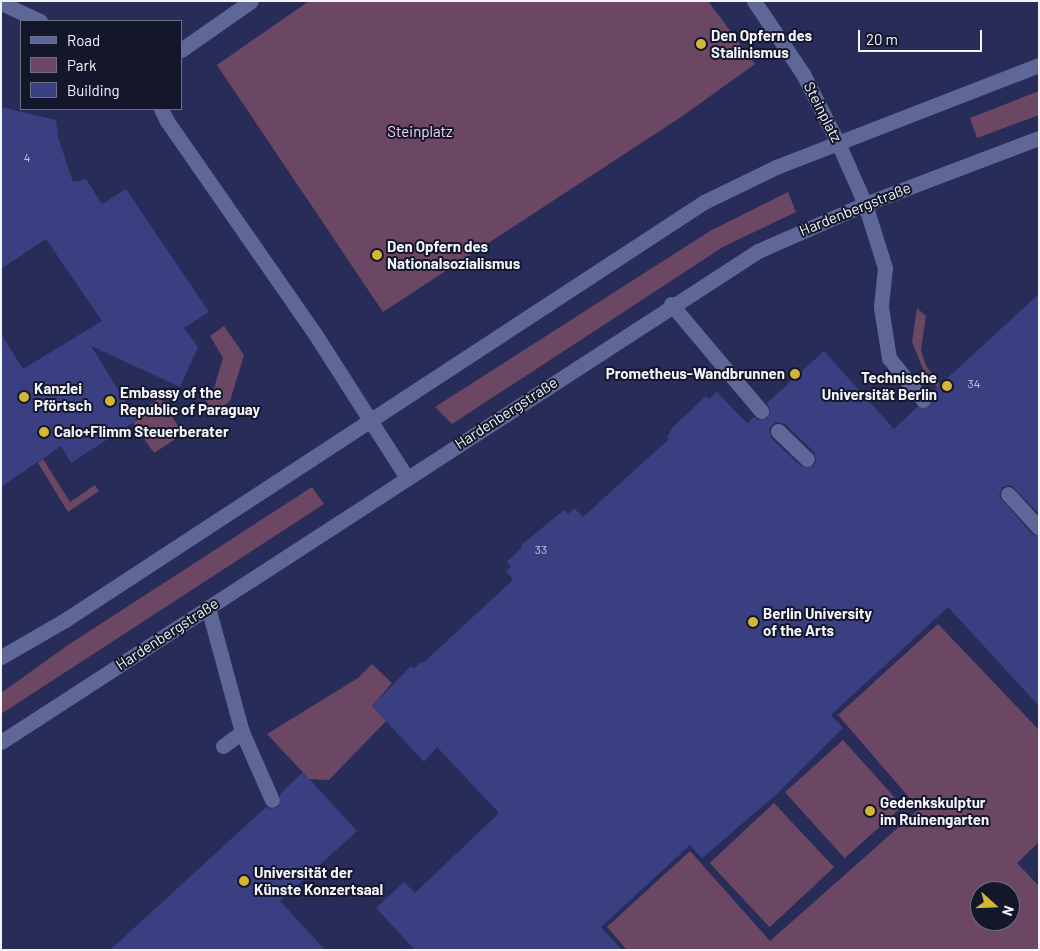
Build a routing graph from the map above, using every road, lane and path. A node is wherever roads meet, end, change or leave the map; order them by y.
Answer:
1 (251, 1) edge
2 (754, 1) edge
3 (1, 3) edge
4 (38, 20) edge
5 (182, 49) edge
6 (1039, 65) edge
7 (162, 110) edge
8 (1039, 138) edge
9 (838, 143) junction
10 (865, 204) junction
11 (671, 304) junction
12 (923, 400) dead end
13 (761, 411) dead end
14 (369, 420) junction
15 (778, 431) dead end
16 (807, 459) dead end
17 (407, 478) junction
18 (1008, 494) dead end
19 (1039, 528) edge
20 (208, 607) junction
21 (1, 656) edge
22 (242, 732) junction
23 (1, 742) edge
24 (223, 746) dead end
25 (272, 800) dead end

1 - 5 main road
2 - 9 main road, Steinplatz
3 - 4 main road
6 - 9 main road
7 - 14 main road
8 - 10 main road, Hardenbergstraße
9 - 10 main road, Steinplatz
9 - 14 main road
10 - 11 main road, Hardenbergstraße
10 - 12 main road, Steinplatz
11 - 13 main road
11 - 17 main road, Hardenbergstraße
14 - 17 main road
14 - 21 main road
15 - 16 main road
17 - 20 main road, Hardenbergstraße
18 - 19 main road
20 - 22 main road
20 - 23 main road, Hardenbergstraße
22 - 24 main road
22 - 25 main road

